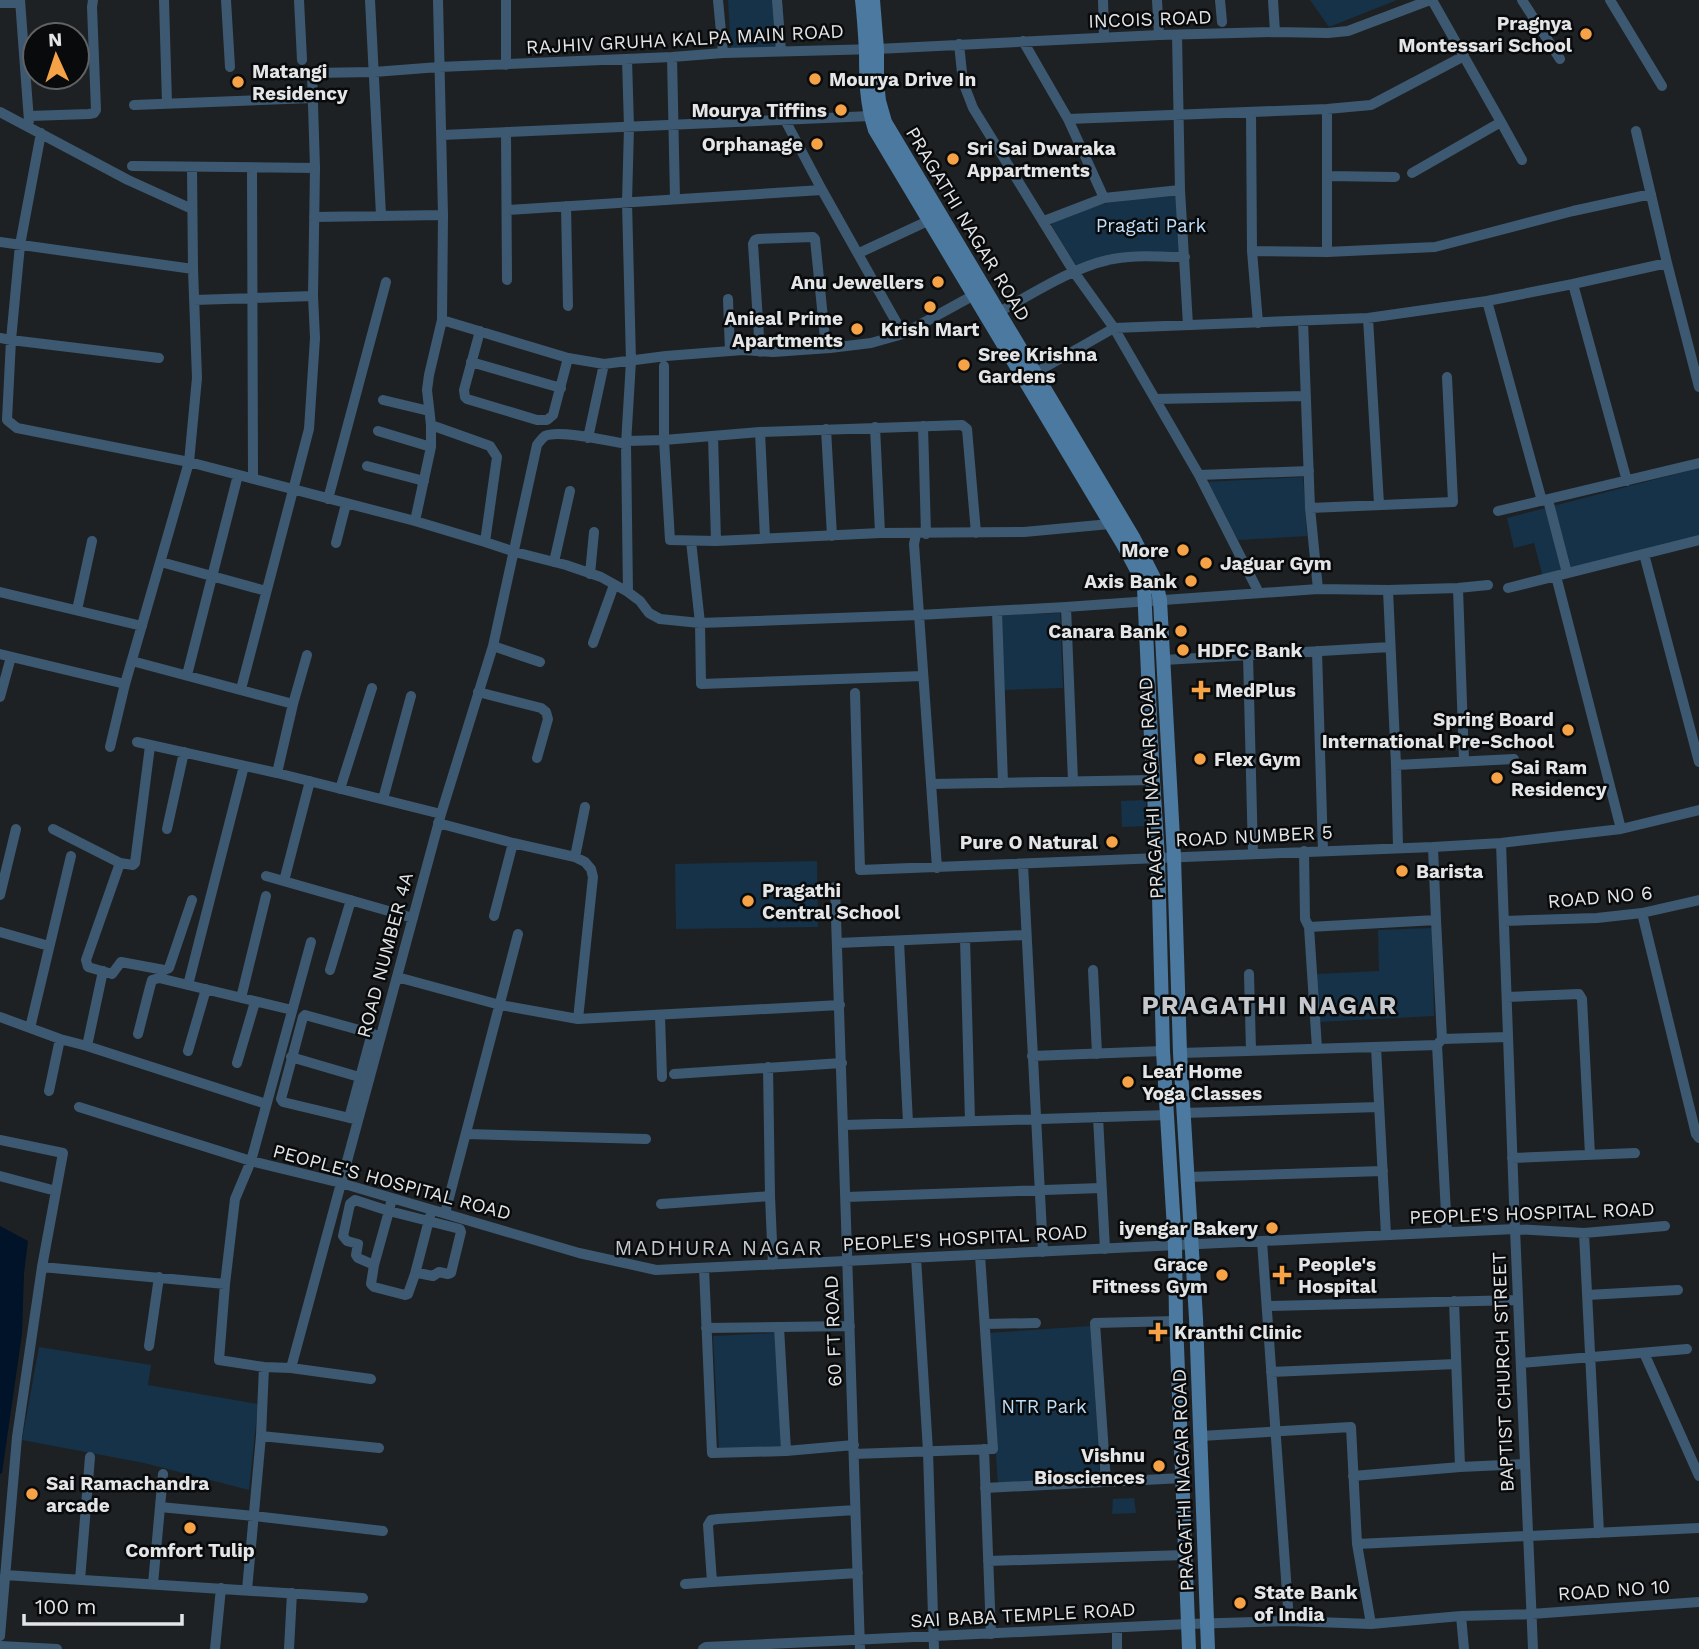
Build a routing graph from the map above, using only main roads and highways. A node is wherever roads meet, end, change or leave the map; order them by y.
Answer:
1 (862, 0) edge
2 (873, 0) edge
3 (871, 49) junction
4 (1152, 601) junction
5 (1189, 1649) edge
6 (1208, 1649) edge

1 - 3 main road, PRAGATHI NAGAR ROAD
2 - 3 main road, PRAGATHI NAGAR ROAD
3 - 4 main road, PRAGATHI NAGAR ROAD
3 - 4 main road, PRAGATHI NAGAR ROAD
4 - 5 main road, PRAGATHI NAGAR ROAD
4 - 6 main road, PRAGATHI NAGAR ROAD

